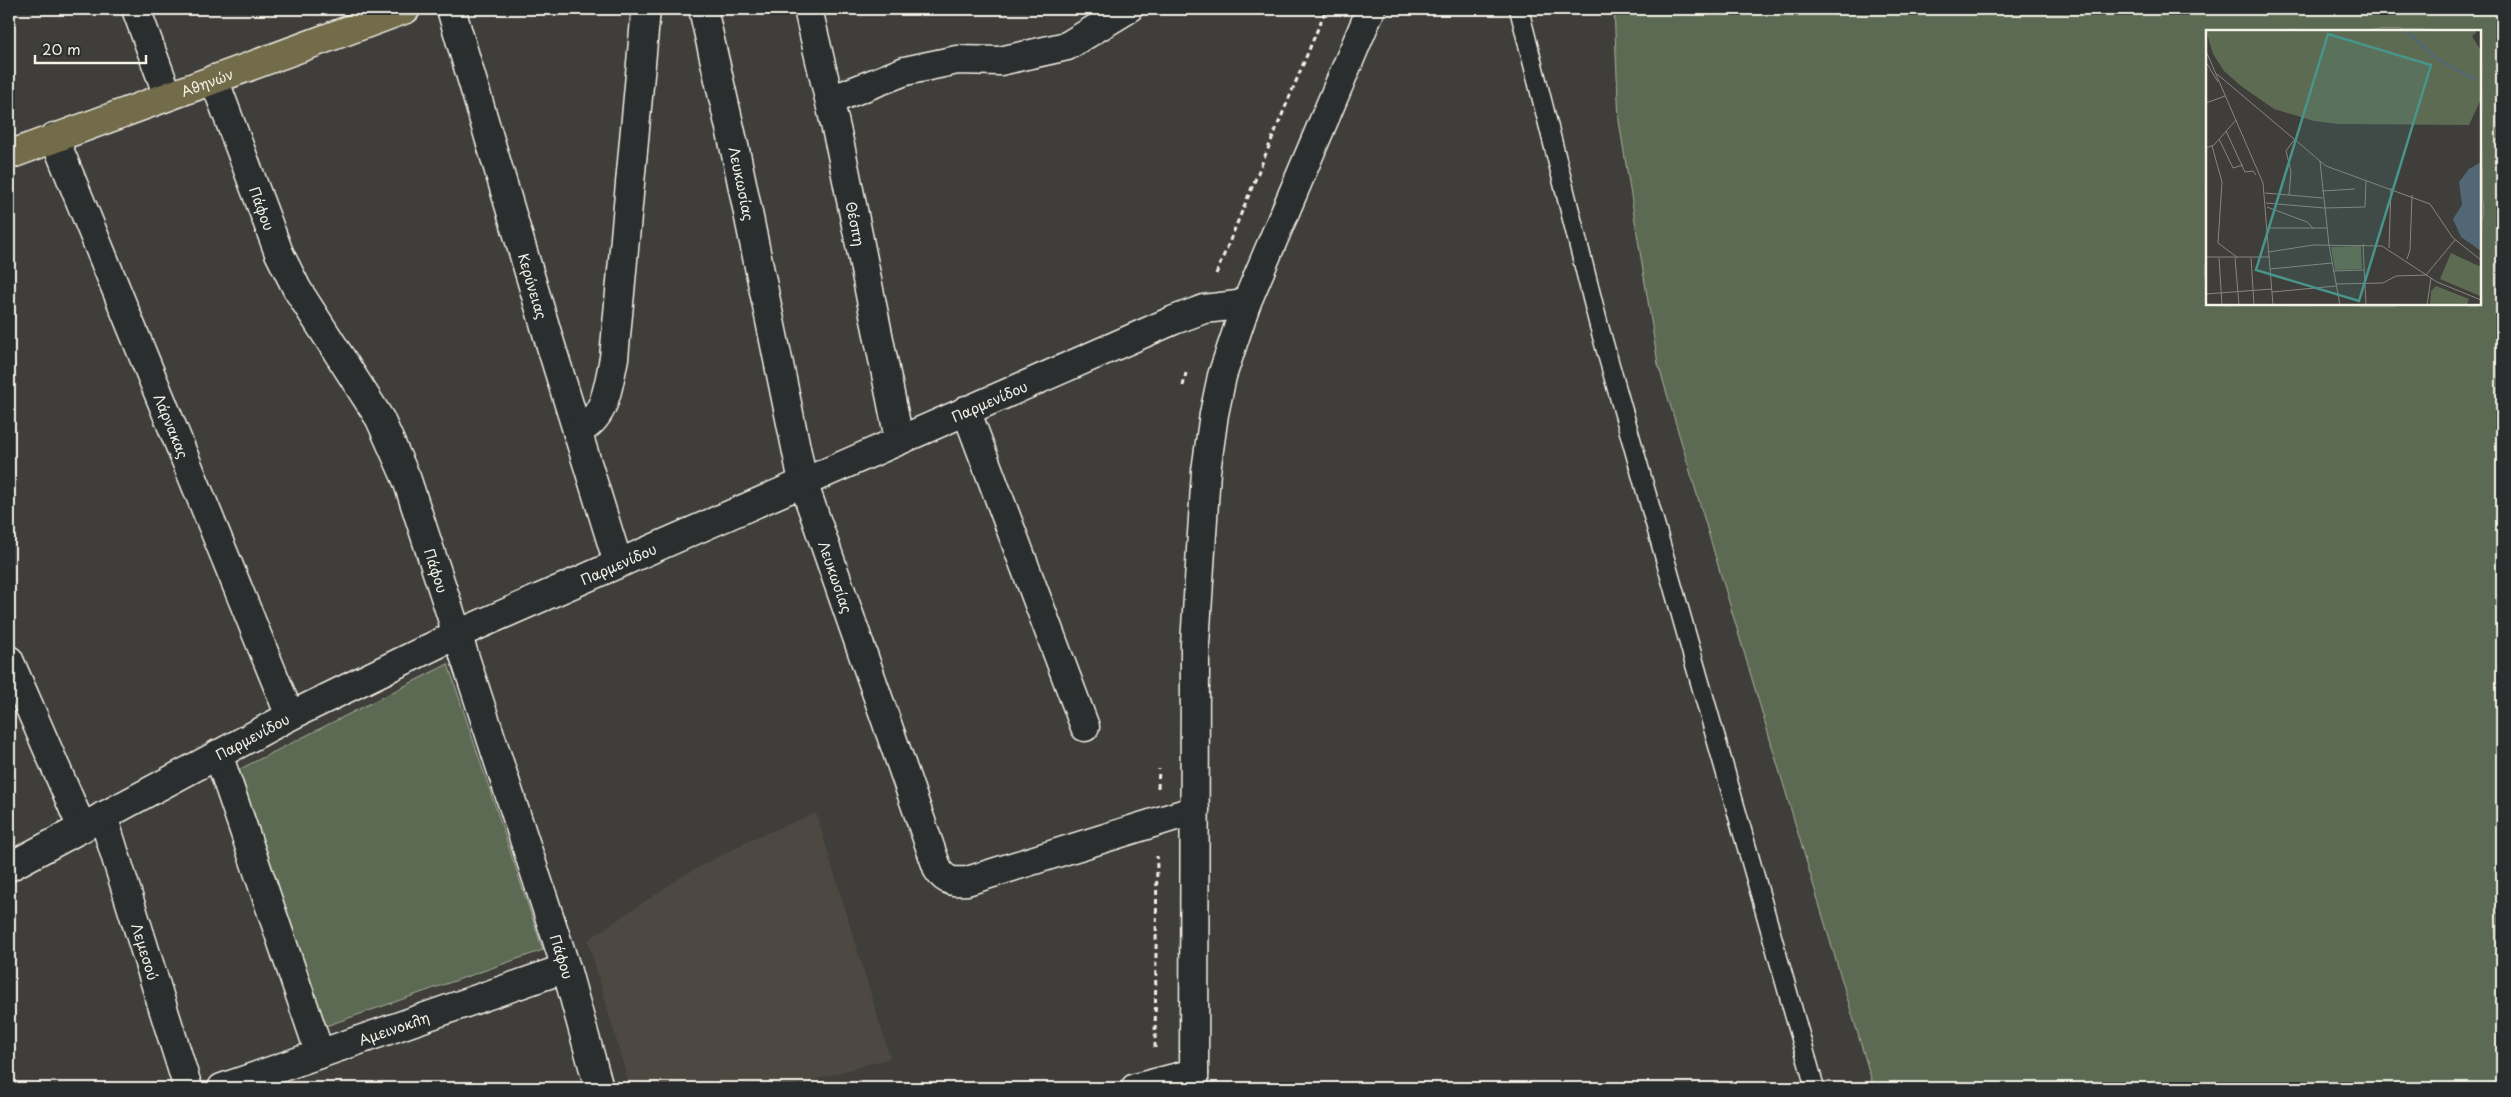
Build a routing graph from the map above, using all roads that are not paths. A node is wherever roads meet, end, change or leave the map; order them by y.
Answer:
1 (136, 9) edge
2 (406, 9) edge
3 (451, 9) edge
4 (646, 9) edge
5 (703, 9) edge
6 (808, 9) edge
7 (1128, 9) edge
8 (1371, 9) edge
9 (1519, 9) edge
10 (214, 79) junction
11 (168, 96) junction
12 (831, 100) junction
13 (54, 137) junction
14 (9, 155) edge
15 (1246, 304) junction
16 (966, 410) junction
17 (577, 431) junction
18 (899, 439) junction
19 (803, 482) junction
20 (618, 563) junction
21 (458, 634) junction
22 (9, 660) edge
23 (290, 716) junction
24 (1085, 727) dead end
25 (218, 754) junction
26 (1195, 810) junction
27 (92, 822) junction
28 (9, 867) edge
29 (566, 968) junction
30 (320, 1054) junction
31 (1194, 1080) edge
32 (188, 1088) edge
33 (222, 1088) edge
34 (599, 1088) edge
35 (1135, 1088) edge
36 (1815, 1088) edge

1 - 11 street
2 - 10 main road, Αθηνών
3 - 17 street, Κερύνειας
4 - 17 street
5 - 19 street, Λευκωσίας
6 - 12 street, Θέσπη
7 - 12 street
8 - 15 street
9 - 36 lane
10 - 11 main road, Αθηνών
10 - 21 street, Πάφου
11 - 13 main road, Αθηνών
12 - 18 street, Θέσπη
13 - 14 main road, Αθηνών
13 - 23 street, Λάρνακας
15 - 16 street, Παρμενίδου
15 - 26 street
16 - 18 street, Παρμενίδου
16 - 24 street
17 - 20 street, Κερύνειας
18 - 19 street, Παρμενίδου
19 - 20 street, Παρμενίδου
19 - 26 street, Λευκωσίας
20 - 21 street, Παρμενίδου
21 - 23 street, Παρμενίδου
21 - 29 street, Πάφου
22 - 27 street, Λεμεσού
23 - 25 street, Παρμενίδου
25 - 27 street, Παρμενίδου
25 - 30 street
26 - 31 street
27 - 28 street, Παρμενίδου
27 - 32 street, Λεμεσού
29 - 30 street, Αμεινοκλη
29 - 34 street, Πάφου
30 - 33 street, Αμεινοκλη
31 - 35 street

